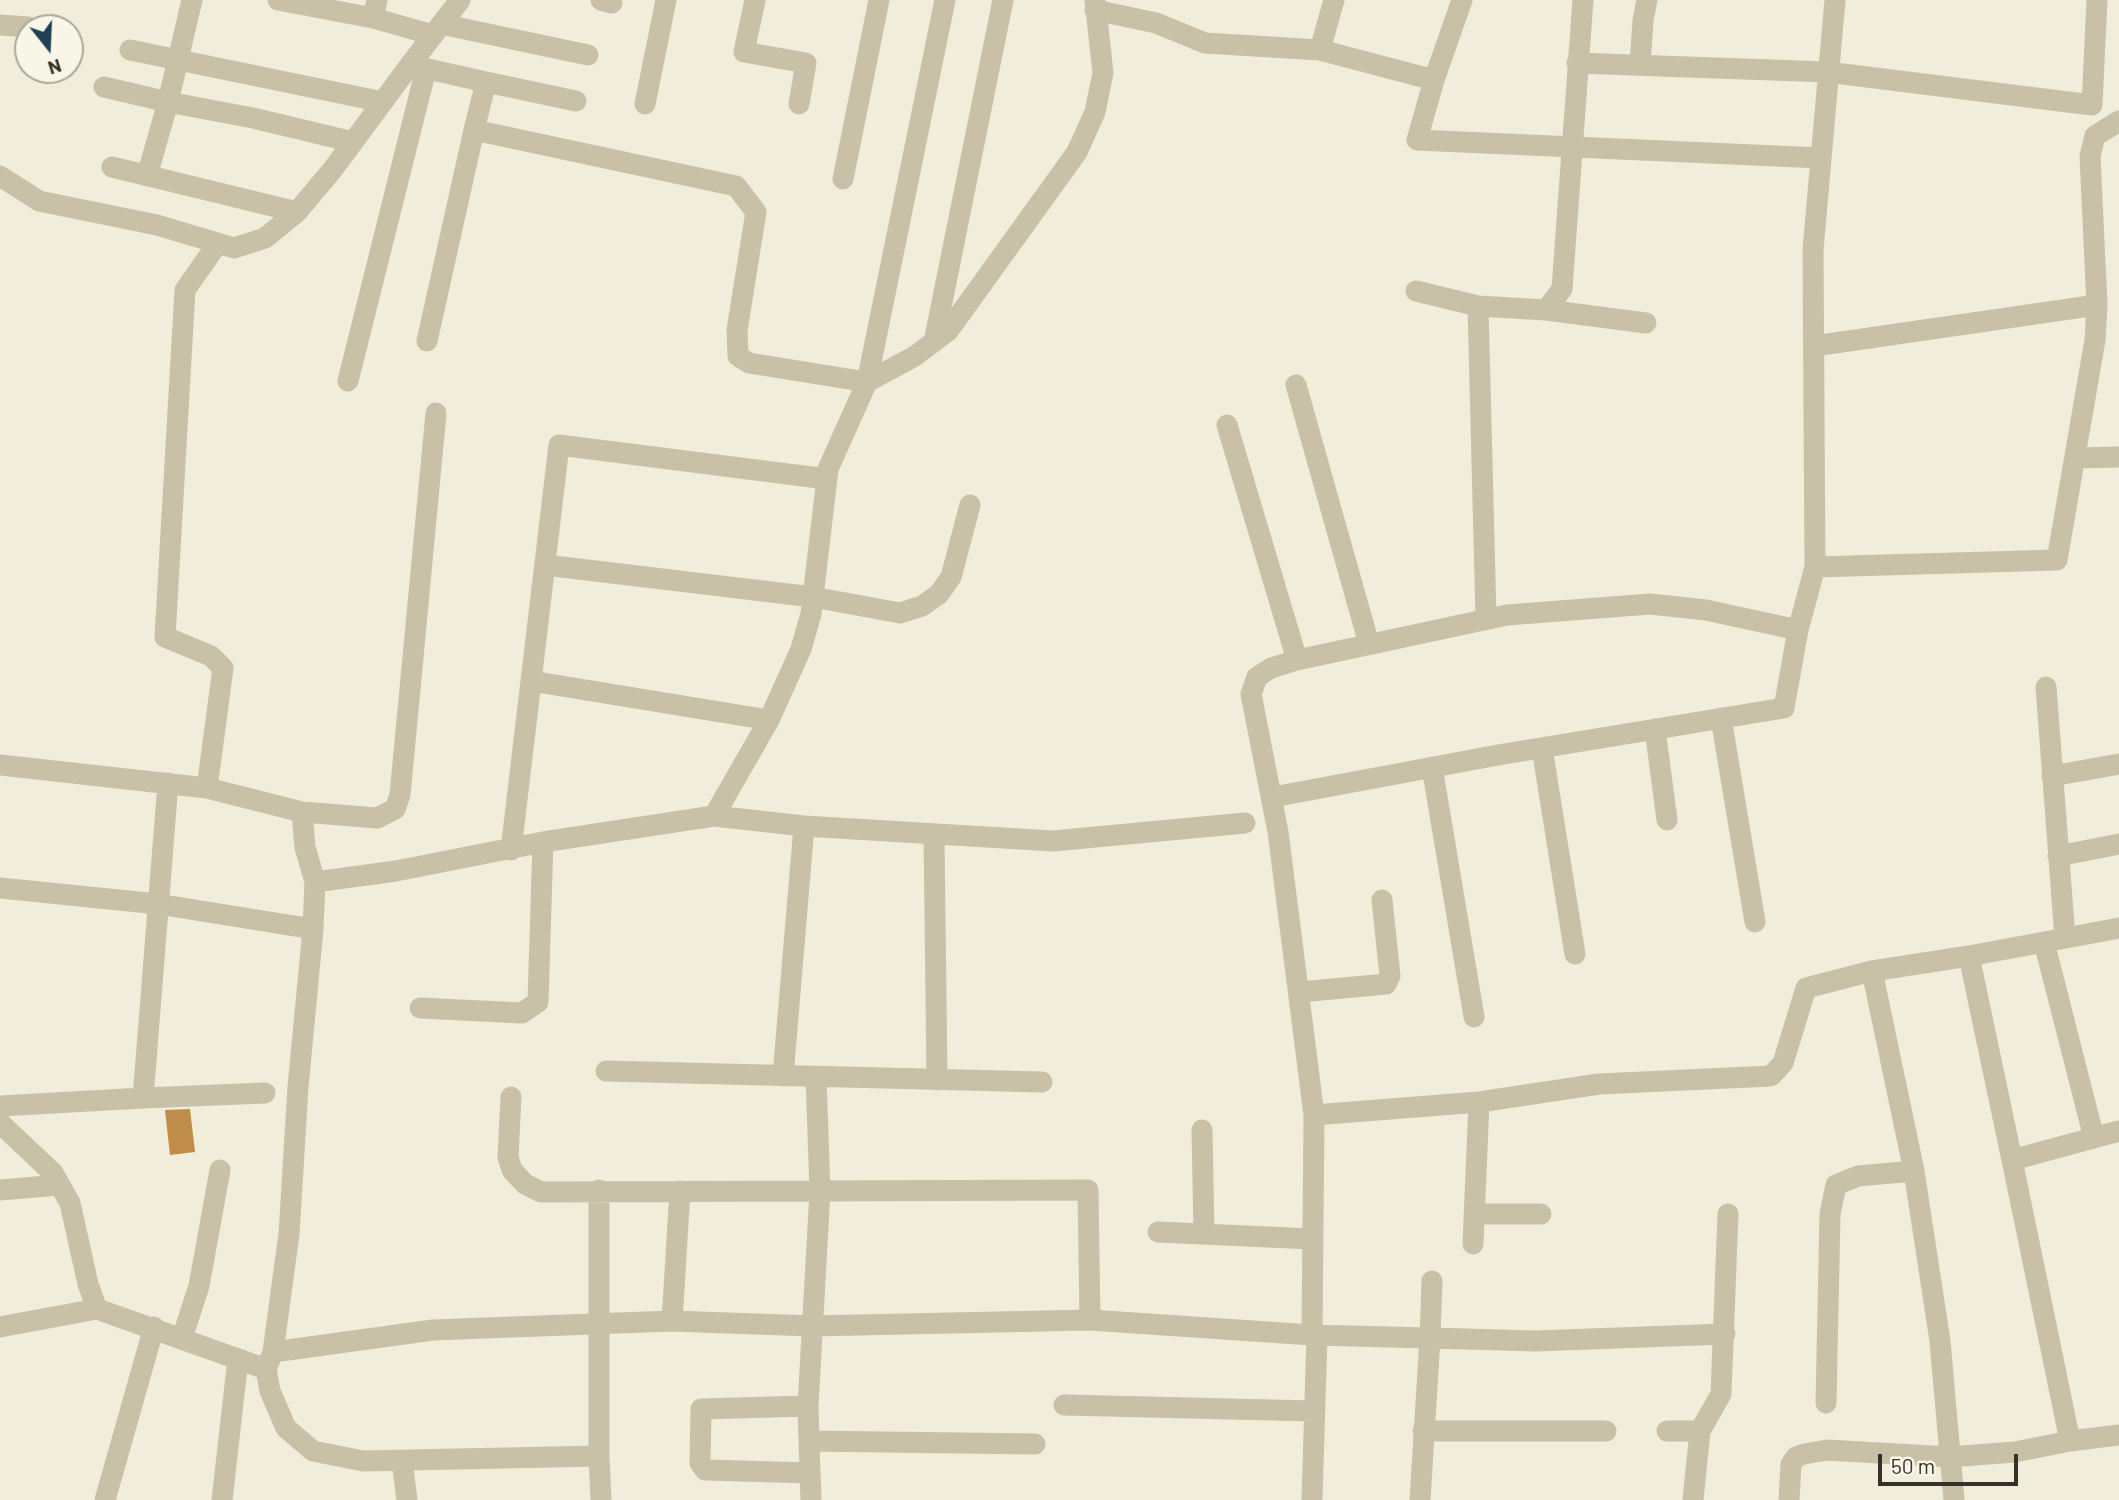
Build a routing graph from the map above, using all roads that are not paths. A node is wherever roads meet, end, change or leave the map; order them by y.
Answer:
1 (192, 0) edge
2 (278, 0) edge
3 (666, 0) edge
4 (755, 0) edge
5 (879, 0) edge
6 (945, 0) edge
7 (1003, 0) edge
8 (1334, 0) edge
9 (1462, 0) edge
10 (1583, 0) edge
11 (1647, 0) edge
12 (1835, 0) edge
13 (2097, 0) edge
14 (308, 3) edge
15 (1095, 5) edge
16 (375, 9) edge
17 (446, 15) edge
18 (130, 50) dead end
19 (1320, 50) junction
20 (588, 55) dead end
21 (178, 59) junction
22 (1577, 63) junction
23 (1640, 65) junction
24 (418, 67) junction
25 (1827, 72) junction
26 (1434, 80) junction
27 (486, 82) junction
28 (104, 87) dead end
29 (576, 101) dead end
30 (168, 102) junction
31 (383, 102) junction
32 (645, 104) dead end
33 (799, 104) dead end
34 (2119, 121) edge
35 (474, 130) junction
36 (353, 142) junction
37 (1572, 145) junction
38 (1821, 158) junction
39 (112, 167) dead end
40 (0, 176) edge
41 (147, 176) junction
42 (844, 179) dead end
43 (297, 212) junction
44 (218, 243) junction
45 (1416, 291) dead end
46 (2097, 305) junction
47 (1478, 306) junction
48 (1546, 310) junction
49 (1646, 323) dead end
50 (427, 341) dead end
51 (934, 342) junction
52 (1814, 346) junction
53 (348, 382) dead end
54 (867, 382) junction
55 (1296, 385) dead end
56 (436, 413) dead end
57 (1227, 425) dead end
58 (2119, 457) edge
59 (2075, 458) junction
60 (827, 479) junction
61 (970, 505) dead end
62 (545, 565) junction
63 (1815, 567) junction
64 (813, 597) junction
65 (1486, 618) junction
66 (1798, 630) junction
67 (1369, 644) junction
68 (1297, 660) junction
69 (531, 681) junction
70 (2046, 687) dead end
71 (1721, 718) junction
72 (769, 720) junction
73 (1655, 729) junction
74 (1542, 748) junction
75 (2119, 764) edge
76 (0, 765) edge
77 (1432, 767) junction
78 (2052, 776) junction
79 (169, 783) junction
80 (207, 788) junction
81 (1273, 797) junction
82 (302, 811) junction
83 (714, 816) junction
84 (1667, 820) dead end
85 (1245, 823) dead end
86 (804, 826) junction
87 (934, 834) junction
88 (543, 842) junction
89 (2119, 844) edge
90 (511, 850) junction
91 (2058, 856) junction
92 (315, 881) junction
93 (0, 888) edge
94 (1382, 900) dead end
95 (158, 904) junction
96 (1755, 922) dead end
97 (2119, 928) edge
98 (313, 929) junction
99 (2055, 940) junction
100 (1575, 954) dead end
101 (1969, 956) junction
102 (1872, 971) junction
103 (1300, 992) junction
104 (420, 1008) dead end
105 (1474, 1017) dead end
106 (606, 1071) dead end
107 (783, 1076) junction
108 (816, 1077) junction
109 (937, 1080) junction
110 (1042, 1082) dead end
111 (265, 1093) dead end
112 (511, 1097) dead end
113 (143, 1098) junction
114 (1479, 1102) junction
115 (0, 1105) edge
116 (1314, 1115) junction
117 (0, 1123) edge
118 (1202, 1130) dead end
119 (2119, 1131) edge
120 (2094, 1138) junction
121 (2012, 1160) junction
122 (220, 1170) dead end
123 (1914, 1171) junction
124 (60, 1185) junction
125 (0, 1190) edge
126 (599, 1190) junction
127 (680, 1191) junction
128 (820, 1191) junction
129 (1474, 1214) junction
130 (1541, 1214) dead end
131 (1728, 1214) dead end
132 (1158, 1232) dead end
133 (1204, 1234) junction
134 (1312, 1239) junction
135 (1474, 1244) dead end
136 (1432, 1281) dead end
137 (97, 1309) junction
138 (1090, 1320) junction
139 (672, 1321) junction
140 (599, 1326) junction
141 (813, 1326) junction
142 (0, 1327) edge
143 (154, 1328) junction
144 (1314, 1335) junction
145 (1725, 1335) junction
146 (182, 1338) junction
147 (1430, 1338) junction
148 (239, 1359) junction
149 (269, 1360) junction
150 (1826, 1403) dead end
151 (1064, 1405) dead end
152 (808, 1406) junction
153 (1314, 1411) junction
154 (1423, 1431) junction
155 (1606, 1431) dead end
156 (1667, 1431) dead end
157 (1700, 1431) junction
158 (2119, 1435) edge
159 (809, 1441) junction
160 (2070, 1441) junction
161 (1035, 1444) dead end
162 (599, 1456) junction
163 (1949, 1457) junction
164 (402, 1461) junction
165 (810, 1473) junction
166 (105, 1500) edge
167 (222, 1500) edge
168 (407, 1500) edge
169 (601, 1500) edge
170 (811, 1500) edge
171 (1312, 1500) edge
172 (1420, 1500) edge
173 (1693, 1500) edge
174 (1789, 1500) edge
175 (1954, 1500) edge

1 - 21 street
2 - 14 street
3 - 32 street
4 - 33 street
5 - 42 street
6 - 54 street
7 - 51 street
8 - 19 street
9 - 26 street
10 - 22 street
11 - 23 street
12 - 25 street
13 - 25 street
14 - 16 street
15 - 19 street
15 - 51 street
16 - 17 street
17 - 20 street
17 - 24 street
18 - 21 street
19 - 26 street
21 - 30 street
21 - 31 street
22 - 23 street
22 - 37 street
23 - 25 street
24 - 27 street
24 - 31 street
24 - 53 street
25 - 38 street
26 - 37 street
27 - 29 street
27 - 35 street
28 - 30 street
30 - 36 street
30 - 41 street
31 - 36 street
34 - 46 street
35 - 50 street
35 - 54 street
36 - 43 street
37 - 38 street
37 - 48 street
38 - 52 street
39 - 41 street
40 - 44 street
41 - 43 street
43 - 44 street
44 - 80 street
45 - 47 street
46 - 52 street
46 - 59 street
47 - 48 street
47 - 65 street
48 - 49 street
51 - 54 street
52 - 63 street
54 - 60 street
55 - 67 street
56 - 82 street
57 - 68 street
58 - 59 street
59 - 63 street
60 - 62 street
60 - 64 street
61 - 64 street
62 - 64 street
62 - 69 street
63 - 66 street
64 - 72 street
65 - 66 street
65 - 67 street
66 - 71 street
67 - 68 street
68 - 81 street
69 - 72 street
69 - 90 street
70 - 78 street
71 - 73 street
71 - 96 street
72 - 83 street
73 - 74 street
73 - 84 street
74 - 77 street
74 - 100 street
75 - 78 street
76 - 79 street
77 - 81 street
77 - 105 street
78 - 91 street
79 - 80 street
79 - 95 street
80 - 82 street
81 - 103 street
82 - 92 street
83 - 86 street
83 - 88 street
85 - 87 street
86 - 87 street
86 - 107 street
87 - 109 street
88 - 90 street
88 - 104 street
89 - 91 street
90 - 92 street
91 - 99 street
92 - 98 street
93 - 95 street
94 - 103 street
95 - 98 street
95 - 113 street
97 - 99 street
98 - 149 street
99 - 101 street
99 - 120 street
101 - 102 street
101 - 121 street
102 - 114 street
102 - 123 street
103 - 116 street
106 - 107 street
107 - 108 street
108 - 109 street
108 - 128 street
109 - 110 street
111 - 113 street
112 - 126 street
113 - 115 street
114 - 116 street
114 - 129 street
116 - 134 street
117 - 124 street
118 - 133 street
119 - 120 street
120 - 121 street
121 - 160 street
122 - 146 street
123 - 150 street
123 - 163 street
124 - 125 street
124 - 137 street
126 - 127 street
126 - 140 street
127 - 128 street
127 - 139 street
128 - 138 street
128 - 141 street
129 - 130 street
129 - 135 street
131 - 145 street
132 - 133 street
133 - 134 street
134 - 144 street
136 - 147 street
137 - 142 street
137 - 143 street
138 - 141 street
138 - 144 street
139 - 140 street
139 - 141 street
140 - 149 street
140 - 162 street
141 - 152 street
143 - 146 street
143 - 166 street
144 - 147 street
144 - 153 street
145 - 147 street
145 - 157 street
146 - 148 street
147 - 154 street
148 - 149 street
148 - 167 street
149 - 164 street
151 - 153 street
152 - 159 street
152 - 165 street
153 - 171 street
154 - 155 street
154 - 172 street
156 - 157 street
157 - 173 street
158 - 160 street
159 - 161 street
159 - 165 street
160 - 163 street
162 - 164 street
162 - 169 street
163 - 174 street
163 - 175 street
164 - 168 street
165 - 170 street

